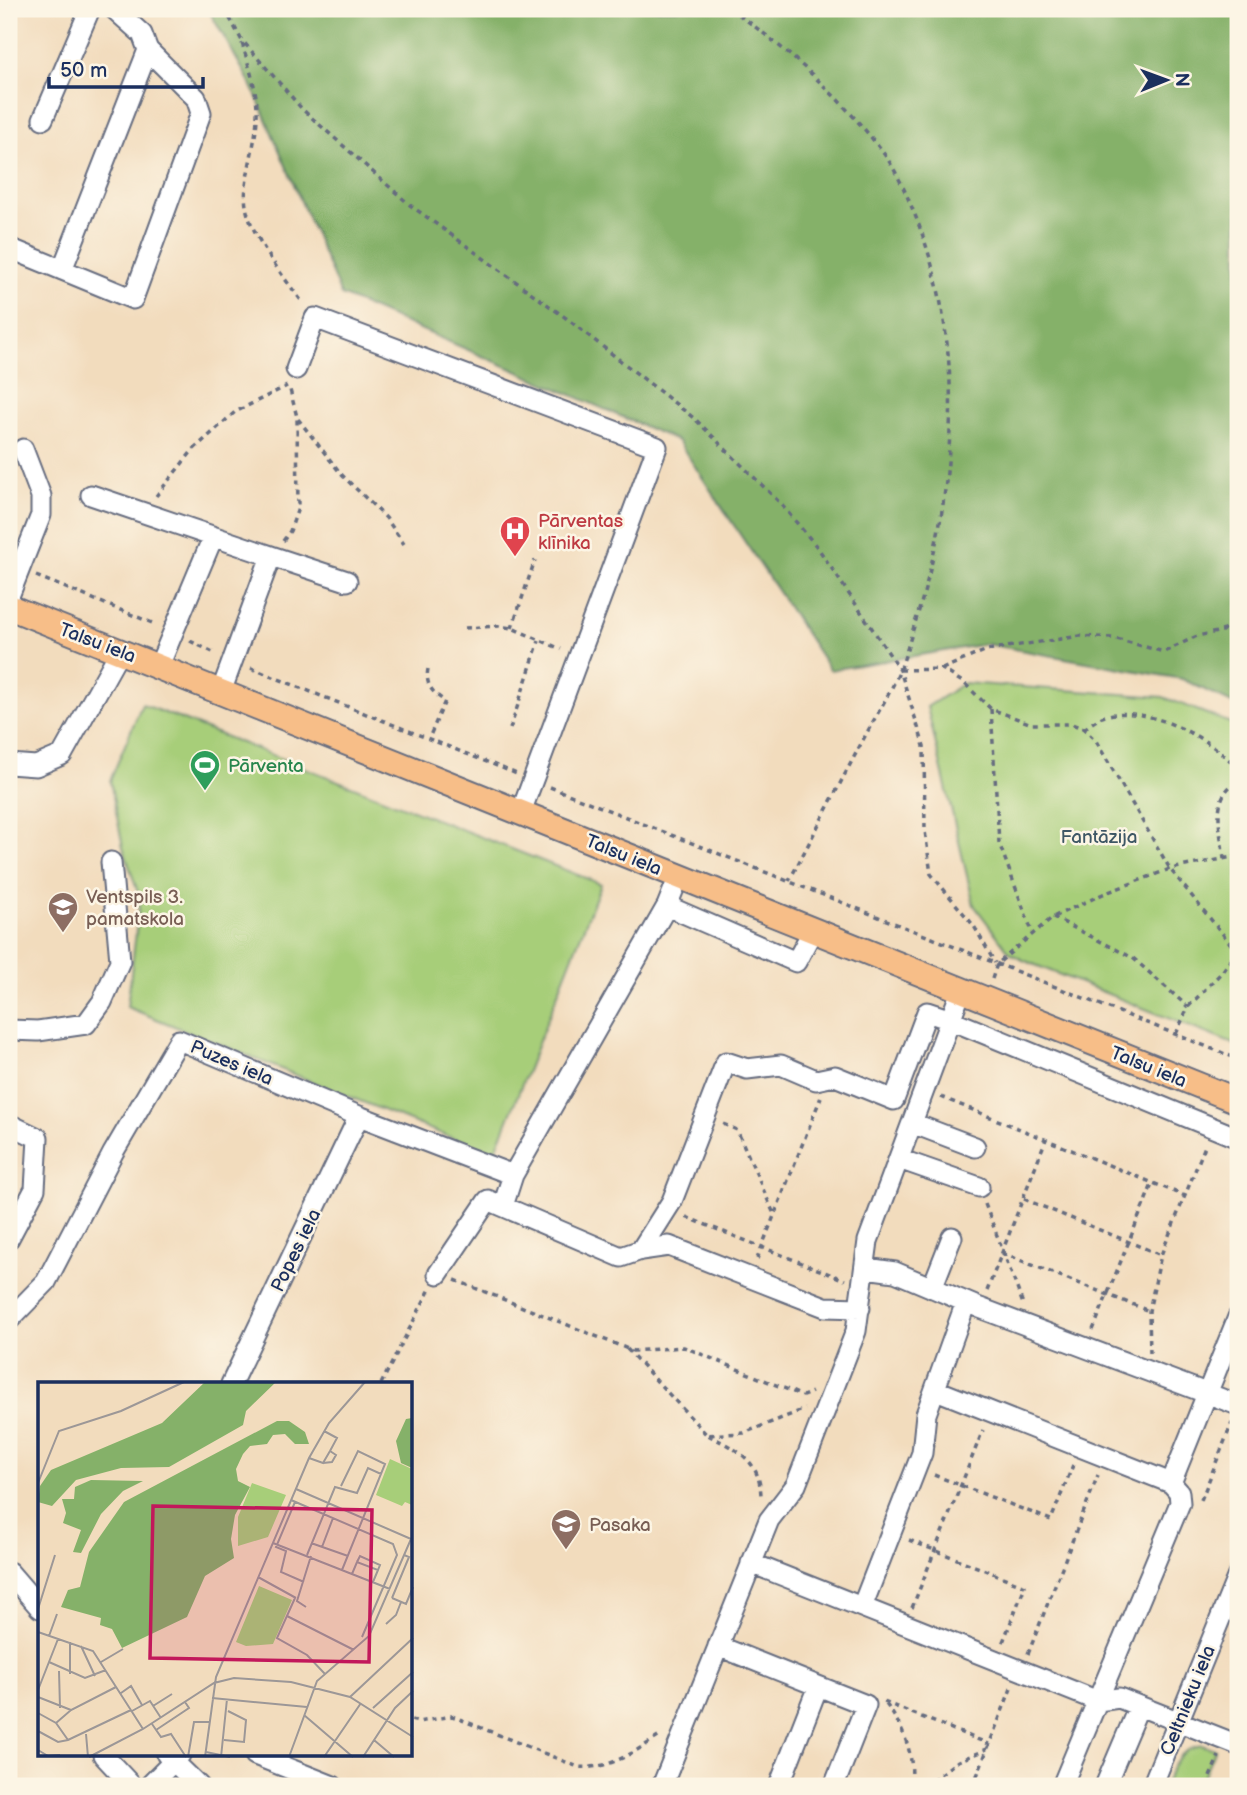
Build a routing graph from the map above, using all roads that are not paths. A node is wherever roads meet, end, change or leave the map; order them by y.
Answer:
1 (90, 9) edge
2 (114, 9) edge
3 (148, 50) junction
4 (43, 119) dead end
5 (9, 248) edge
6 (61, 270) junction
7 (293, 377) road end
8 (23, 449) dead end
9 (91, 495) dead end
10 (213, 537) junction
11 (271, 556) junction
12 (347, 581) dead end
13 (9, 596) edge
14 (9, 607) edge
15 (120, 651) junction
16 (159, 666) junction
17 (221, 692) junction
18 (9, 764) edge
19 (521, 812) junction
20 (111, 862) dead end
21 (679, 876) junction
22 (667, 906) junction
23 (814, 930) junction
24 (961, 991) junction
25 (951, 1020) junction
26 (9, 1030) edge
27 (894, 1100) junction
28 (1238, 1101) edge
29 (359, 1116) junction
30 (915, 1116) junction
31 (9, 1124) edge
32 (1238, 1138) edge
33 (975, 1147) dead end
34 (899, 1158) junction
35 (513, 1175) junction
36 (979, 1187) road end
37 (503, 1206) junction
38 (952, 1237) dead end
39 (9, 1238) edge
40 (641, 1250) junction
41 (438, 1274) road end
42 (864, 1278) junction
43 (932, 1288) junction
44 (973, 1305) junction
45 (860, 1308) junction
46 (1238, 1317) edge
47 (9, 1320) edge
48 (232, 1382) edge
49 (936, 1390) junction
50 (1207, 1394) junction
51 (1238, 1405) edge
52 (1171, 1483) junction
53 (751, 1563) junction
54 (9, 1572) edge
55 (1238, 1575) edge
56 (38, 1606) edge
57 (862, 1607) junction
58 (718, 1646) junction
59 (818, 1686) junction
60 (1098, 1701) junction
61 (1139, 1706) junction
62 (1178, 1721) junction
63 (1238, 1745) edge
64 (104, 1756) edge
65 (258, 1756) edge
66 (173, 1757) edge
67 (132, 1786) edge
68 (149, 1786) edge
69 (199, 1786) edge
70 (333, 1786) edge
71 (662, 1786) edge
72 (779, 1786) edge
73 (834, 1786) edge
74 (1062, 1786) edge
75 (1105, 1786) edge
76 (1152, 1786) edge

1 - 4 street
2 - 3 street
3 - 6 street
3 - 6 street
5 - 6 street
7 - 19 street
8 - 13 street
9 - 10 street
10 - 11 street
10 - 16 street
11 - 12 street
11 - 17 street
14 - 15 main road, Talsu iela
15 - 16 main road, Talsu iela
15 - 18 street
16 - 17 main road, Talsu iela
17 - 19 main road, Talsu iela
19 - 21 main road, Talsu iela
20 - 26 street
21 - 22 street
21 - 23 main road, Talsu iela
22 - 23 street
22 - 35 street
23 - 24 main road, Talsu iela
24 - 25 street
24 - 28 main road, Talsu iela
25 - 27 street
25 - 30 street
25 - 32 street
27 - 30 street
27 - 40 street
29 - 35 street, Puzes iela
29 - 47 street, Puzes iela
29 - 48 street, Popes iela
30 - 33 street
30 - 34 street
31 - 39 street
34 - 36 street
34 - 42 street
35 - 37 street
37 - 40 street
37 - 41 street
38 - 43 street
40 - 45 street
42 - 43 street
42 - 45 street
43 - 44 street
44 - 49 street
44 - 50 street
45 - 53 street
46 - 50 street
49 - 52 street
49 - 57 street
50 - 51 street
50 - 52 street
52 - 60 street
53 - 57 street
53 - 58 street
54 - 56 street
55 - 62 street, Celtnieku iela
57 - 60 street
58 - 59 street
58 - 71 street
59 - 72 street
59 - 73 street
60 - 61 street
60 - 74 street
61 - 62 street
61 - 75 street
62 - 63 street
62 - 76 street, Celtnieku iela
64 - 67 street
65 - 70 street
66 - 68 street
66 - 69 street

